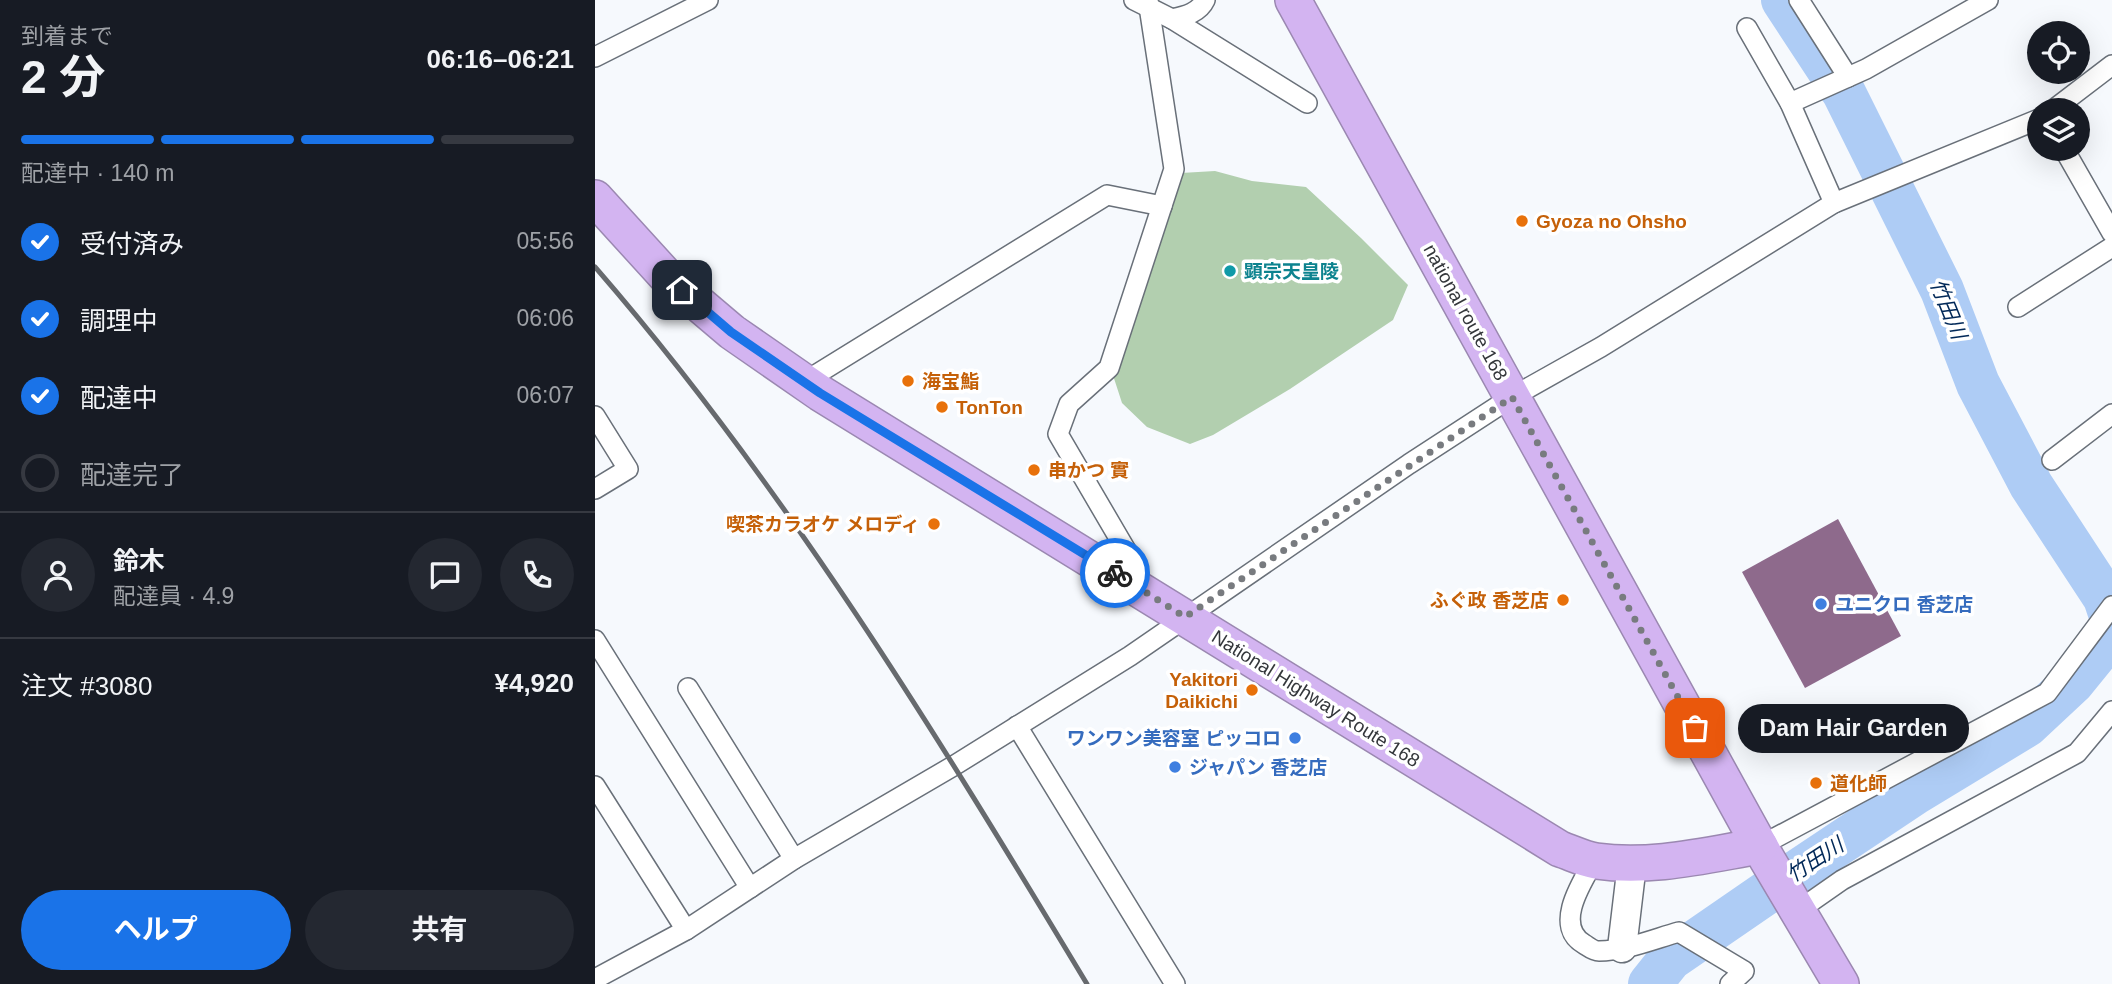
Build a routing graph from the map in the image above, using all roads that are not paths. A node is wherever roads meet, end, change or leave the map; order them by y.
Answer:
1 (708, 0) edge
2 (1205, 0) edge
3 (1293, 0) edge
4 (1799, 0) edge
5 (1988, 0) edge
6 (1143, 2) edge
7 (1172, 19) junction
8 (1747, 28) dead end
9 (595, 57) edge
10 (2112, 65) edge
11 (1848, 77) junction
12 (2069, 98) edge
13 (1307, 103) dead end
14 (1790, 103) junction
15 (2027, 124) edge
16 (2071, 161) edge
17 (595, 198) edge
18 (1834, 203) junction
19 (1163, 206) junction
20 (2112, 233) edge
21 (2112, 247) edge
22 (2018, 307) dead end
23 (804, 382) junction
24 (1512, 397) junction
25 (2112, 414) edge
26 (595, 416) edge
27 (2052, 460) dead end
28 (595, 489) edge
29 (1137, 586) junction
30 (2112, 606) edge
31 (1185, 617) junction
32 (595, 640) edge
33 (688, 688) dead end
34 (2112, 711) edge
35 (1017, 726) junction
36 (595, 786) edge
37 (1764, 852) junction
38 (794, 859) junction
39 (1594, 861) junction
40 (1632, 864) junction
41 (750, 888) junction
42 (1804, 919) junction
43 (686, 930) junction
44 (1622, 948) junction
45 (595, 979) edge
46 (1175, 984) edge
47 (1730, 984) edge
48 (1840, 984) edge
49 (1848, 984) edge

1 - 9 street
2 - 7 street
3 - 24 highway, national route 168
4 - 11 street
5 - 11 street
6 - 7 street
6 - 19 street
7 - 13 street
8 - 14 street
10 - 12 street
11 - 14 street
14 - 18 street
15 - 18 street
16 - 20 street
17 - 23 highway, National Highway Route 168
18 - 24 street
19 - 23 street
19 - 29 street
21 - 22 street
23 - 29 highway, National Highway Route 168
24 - 31 street
24 - 37 highway, national route 168
25 - 27 street
26 - 28 street
29 - 31 highway, National Highway Route 168
30 - 37 street
31 - 35 street
31 - 39 highway, National Highway Route 168
32 - 41 street
33 - 38 street
34 - 42 street
35 - 38 street
35 - 46 street
36 - 43 street
37 - 40 highway, National Highway Route 168
37 - 42 highway
38 - 41 street
39 - 40 highway, National Highway Route 168
39 - 44 street
40 - 44 street
41 - 43 street
42 - 48 highway
42 - 49 highway
43 - 45 street
44 - 47 street

